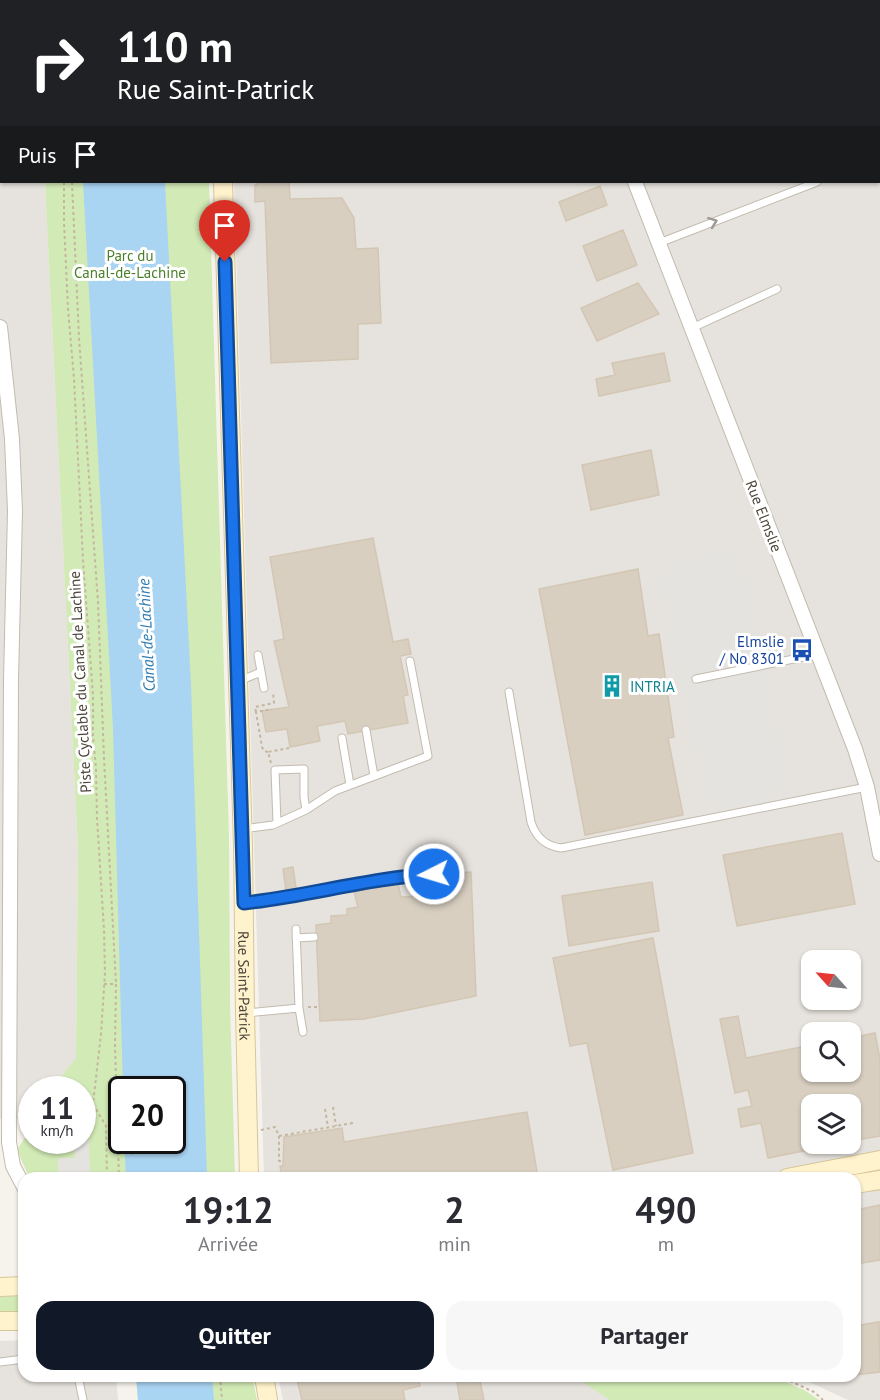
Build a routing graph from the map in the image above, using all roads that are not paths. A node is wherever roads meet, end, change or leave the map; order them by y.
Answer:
1 (223, 183) edge
2 (635, 183) edge
3 (814, 183) edge
4 (659, 243) junction
5 (777, 289) dead end
6 (0, 327) edge
7 (692, 328) junction
8 (818, 654) junction
9 (258, 655) dead end
10 (410, 661) dead end
11 (6, 671) edge
12 (261, 672) junction
13 (696, 679) dead end
14 (238, 681) junction
15 (264, 688) dead end
16 (509, 692) dead end
17 (366, 730) dead end
18 (342, 738) dead end
19 (374, 776) junction
20 (350, 785) junction
21 (867, 787) junction
22 (306, 810) junction
23 (6, 816) edge
24 (277, 823) junction
25 (243, 829) junction
26 (880, 854) edge
27 (434, 874) dead end
28 (244, 903) junction
29 (314, 938) dead end
30 (299, 1008) junction
31 (244, 1013) junction
32 (303, 1032) dead end
33 (5, 1132) edge
34 (880, 1160) edge
35 (249, 1172) edge
36 (818, 1172) edge
37 (18, 1176) edge
38 (880, 1180) edge
39 (861, 1183) edge
40 (18, 1286) edge
41 (0, 1287) edge
42 (0, 1321) edge
43 (18, 1321) edge
44 (18, 1360) edge
45 (0, 1362) edge
46 (79, 1382) edge
47 (265, 1382) edge
48 (83, 1400) edge
49 (268, 1400) edge

1 - 14 main road, Rue Saint-Patrick
2 - 4 street, Rue Elmslie
4 -> 3 lane
4 - 7 street, Rue Elmslie
5 - 7 lane
6 - 11 street
7 - 8 street, Rue Elmslie
8 - 13 lane
8 - 21 street, Rue Elmslie
9 - 12 lane
10 - 19 lane
11 - 23 street
12 - 14 lane
12 - 15 lane
14 - 25 main road, Rue Saint-Patrick
16 - 21 lane
17 - 19 lane
18 - 20 lane
19 - 20 lane
20 - 22 lane
21 - 26 street, Rue Elmslie
22 - 24 lane
22 - 24 lane
23 - 33 street
24 - 25 lane
25 - 28 main road, Rue Saint-Patrick
27 - 28 lane
28 - 31 main road, Rue Saint-Patrick
29 - 30 lane
30 - 31 lane
30 - 32 lane
31 - 35 main road, Rue Saint-Patrick
33 - 37 street
34 - 36 main road
38 - 39 main road
40 - 41 main road
42 - 43 main road
44 - 45 lane
46 - 48 lane
47 - 49 main road

